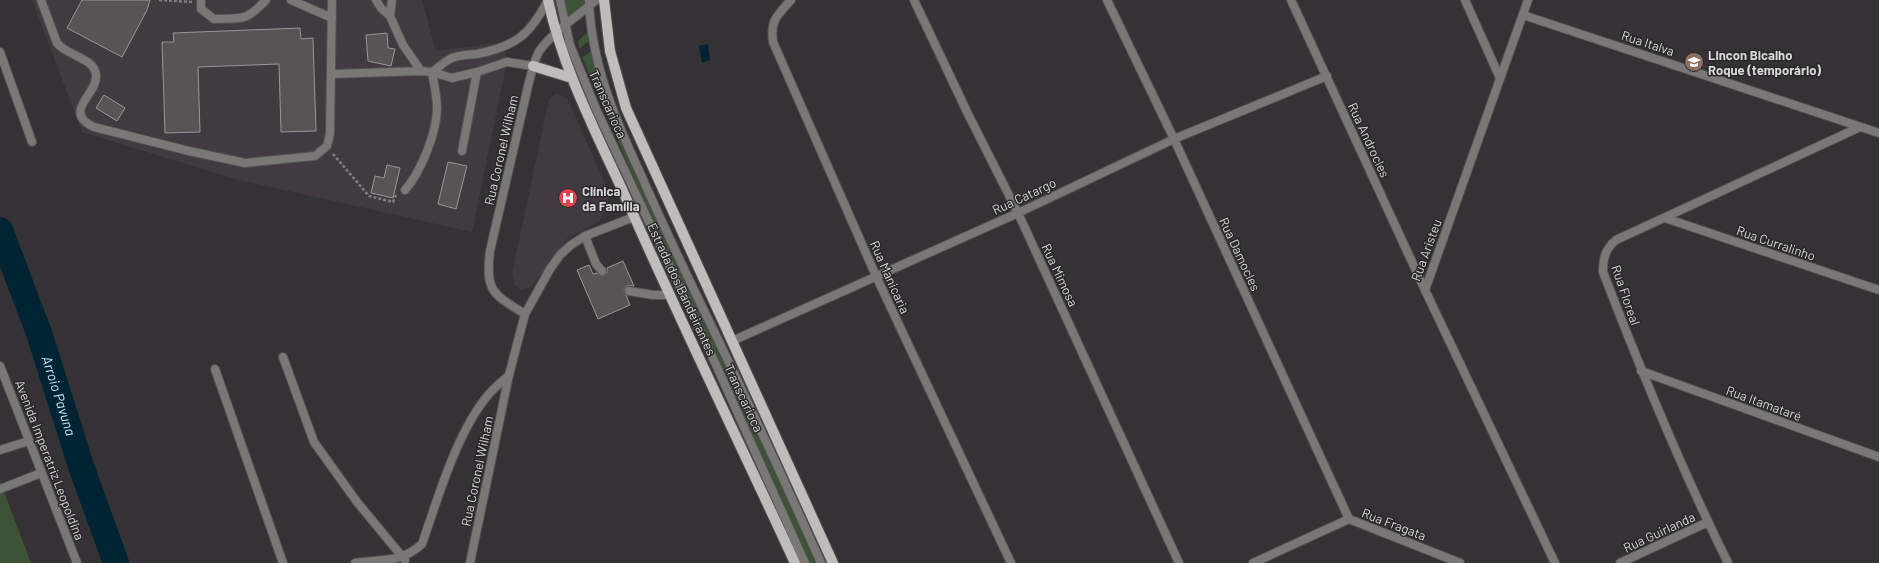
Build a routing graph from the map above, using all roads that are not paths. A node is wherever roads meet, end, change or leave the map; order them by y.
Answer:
1 (41, 0) edge
2 (266, 0) edge
3 (291, 0) edge
4 (332, 0) edge
5 (376, 0) edge
6 (392, 0) edge
7 (548, 0) edge
8 (560, 0) edge
9 (596, 0) edge
10 (604, 0) edge
11 (791, 0) edge
12 (914, 0) edge
13 (1108, 0) edge
14 (1291, 0) edge
15 (1465, 0) edge
16 (1528, 0) edge
17 (201, 1) edge
18 (589, 3) edge
19 (1523, 14) junction
20 (390, 16) junction
21 (332, 18) junction
22 (566, 25) junction
23 (557, 33) junction
24 (0, 52) edge
25 (533, 66) junction
26 (421, 71) junction
27 (432, 72) junction
28 (477, 72) junction
29 (332, 74) junction
30 (1327, 76) junction
31 (572, 78) junction
32 (1500, 78) junction
33 (1860, 127) junction
34 (1879, 133) edge
35 (1174, 139) junction
36 (32, 142) dead end
37 (462, 151) dead end
38 (405, 190) road end
39 (1018, 213) junction
40 (634, 217) junction
41 (1665, 218) junction
42 (585, 236) junction
43 (602, 270) dead end
44 (876, 276) junction
45 (1425, 290) junction
46 (1879, 290) edge
47 (629, 291) dead end
48 (670, 295) junction
49 (525, 314) junction
50 (732, 341) junction
51 (283, 357) dead end
52 (0, 366) edge
53 (215, 369) dead end
54 (1641, 371) junction
55 (509, 375) junction
56 (29, 441) junction
57 (0, 450) edge
58 (1879, 457) edge
59 (41, 473) junction
60 (0, 488) edge
61 (1349, 519) junction
62 (1708, 522) junction
63 (405, 560) junction
64 (77, 563) edge
65 (283, 563) edge
66 (355, 563) edge
67 (470, 563) edge
68 (795, 563) edge
69 (805, 563) edge
70 (821, 563) edge
71 (833, 563) edge
72 (1011, 563) edge
73 (1179, 563) edge
74 (1253, 563) edge
75 (1460, 563) edge
76 (1555, 563) edge
77 (1620, 563) edge
78 (1728, 563) edge

1 - 29 street
2 - 17 street
3 - 21 street
4 - 21 street
5 - 20 street
6 - 20 street
7 - 23 main road, Estrada dos Bandeirantes
7 - 27 street
8 - 22 street, Transcarioca
9 - 18 street, Rua Coronel Wilham
10 - 50 main road, Estrada dos Bandeirantes
11 - 44 street, Rua Manicaria
12 - 39 street, Rua Mimosa
13 - 35 street, Rua Damocles
14 - 30 street, Rua Androcles
15 - 32 street
16 - 19 street, Rua Aristeu
18 - 22 street, Rua Coronel Wilham
18 - 70 street, Transcarioca
19 - 32 street, Rua Aristeu
19 - 33 street, Rua Italva
20 - 26 street
21 - 29 street
22 - 23 street, Rua Coronel Wilham
22 - 69 street, Transcarioca
23 - 25 street, Rua Coronel Wilham
23 - 31 main road, Estrada dos Bandeirantes
24 - 36 street
25 - 28 street
25 - 31 main road
25 - 49 street, Rua Coronel Wilham
26 - 27 street
26 - 29 street
27 - 28 street
27 - 38 street
28 - 37 street
30 - 35 street, Rua Catargo
30 - 45 street, Rua Androcles
31 - 40 main road, Estrada dos Bandeirantes
32 - 45 street, Rua Aristeu
33 - 34 street, Rua Italva
33 - 41 street, Rua Floreal
35 - 39 street, Rua Catargo
35 - 61 street, Rua Damocles
39 - 44 street, Rua Catargo
39 - 73 street, Rua Mimosa
40 - 42 street, Rua Coronel Wilham
40 - 48 main road, Estrada dos Bandeirantes
41 - 46 street, Rua Curralinho
41 - 54 street, Rua Floreal
42 - 43 street
42 - 49 street, Rua Coronel Wilham
44 - 50 street, Rua Catargo
44 - 72 street, Rua Manicaria
45 - 76 street, Rua Aristeu
47 - 48 street
48 - 68 main road, Estrada dos Bandeirantes
49 - 55 street, Rua Coronel Wilham
50 - 71 main road, Estrada dos Bandeirantes
51 - 63 street
52 - 56 street, Avenida Imperatriz Leopoldina
53 - 65 street
54 - 58 street, Rua Itamataré
54 - 62 street, Rua Floreal
55 - 63 street
55 - 67 street, Rua Coronel Wilham
56 - 57 street
56 - 59 street, Avenida Imperatriz Leopoldina
59 - 60 street
59 - 64 street, Avenida Imperatriz Leopoldina
61 - 74 street, Rua Fragata
61 - 75 street, Rua Fragata
62 - 77 street, Rua Guirlanda
62 - 78 street, Rua Floreal
63 - 66 street

